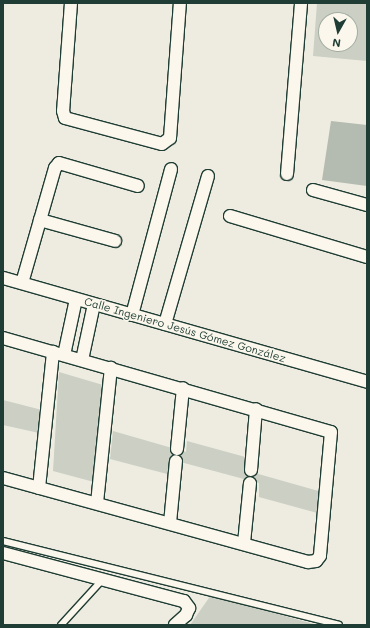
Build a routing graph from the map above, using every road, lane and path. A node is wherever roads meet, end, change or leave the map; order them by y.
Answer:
1 (71, 3) edge
2 (180, 3) edge
3 (302, 3) edge
4 (172, 169) dead end
5 (287, 174) dead end
6 (208, 176) dead end
7 (138, 186) dead end
8 (314, 190) dead end
9 (367, 204) edge
10 (230, 216) dead end
11 (40, 220) junction
12 (115, 241) dead end
13 (367, 257) edge
14 (3, 278) edge
15 (22, 283) junction
16 (76, 299) junction
17 (94, 304) junction
18 (132, 315) junction
19 (165, 324) junction
20 (3, 338) edge
21 (58, 353) junction
22 (82, 360) junction
23 (111, 368) junction
24 (367, 382) edge
25 (183, 388) junction
26 (256, 409) junction
27 (251, 470) dead end
28 (3, 478) edge
29 (250, 483) dead end
30 (39, 488) junction
31 (96, 503) junction
32 (170, 523) junction
33 (3, 541) edge
34 (244, 543) junction
35 (3, 553) edge
36 (103, 579) junction
37 (61, 625) edge
38 (175, 625) edge
39 (339, 625) edge

1 - 2 street
3 - 5 street
4 - 18 street
6 - 19 street
7 - 11 street
8 - 9 street
10 - 13 street
11 - 12 street
11 - 15 street
14 - 15 street, Calle Ingeniero Jesús Gómez González
15 - 16 street, Calle Ingeniero Jesús Gómez González
16 - 17 street, Calle Ingeniero Jesús Gómez González
16 - 21 street
17 - 18 street, Calle Ingeniero Jesús Gómez González
17 - 22 street
18 - 19 street, Calle Ingeniero Jesús Gómez González
19 - 24 street, Calle Ingeniero Jesús Gómez González
20 - 21 street
21 - 22 street
21 - 30 street
22 - 23 street
23 - 25 street
23 - 31 street
25 - 26 street
25 - 32 street
26 - 27 street
26 - 34 street
28 - 30 street
29 - 34 street
30 - 31 street
31 - 32 street
32 - 34 street
33 - 39 lane
35 - 36 street
36 - 37 lane
36 - 38 street

